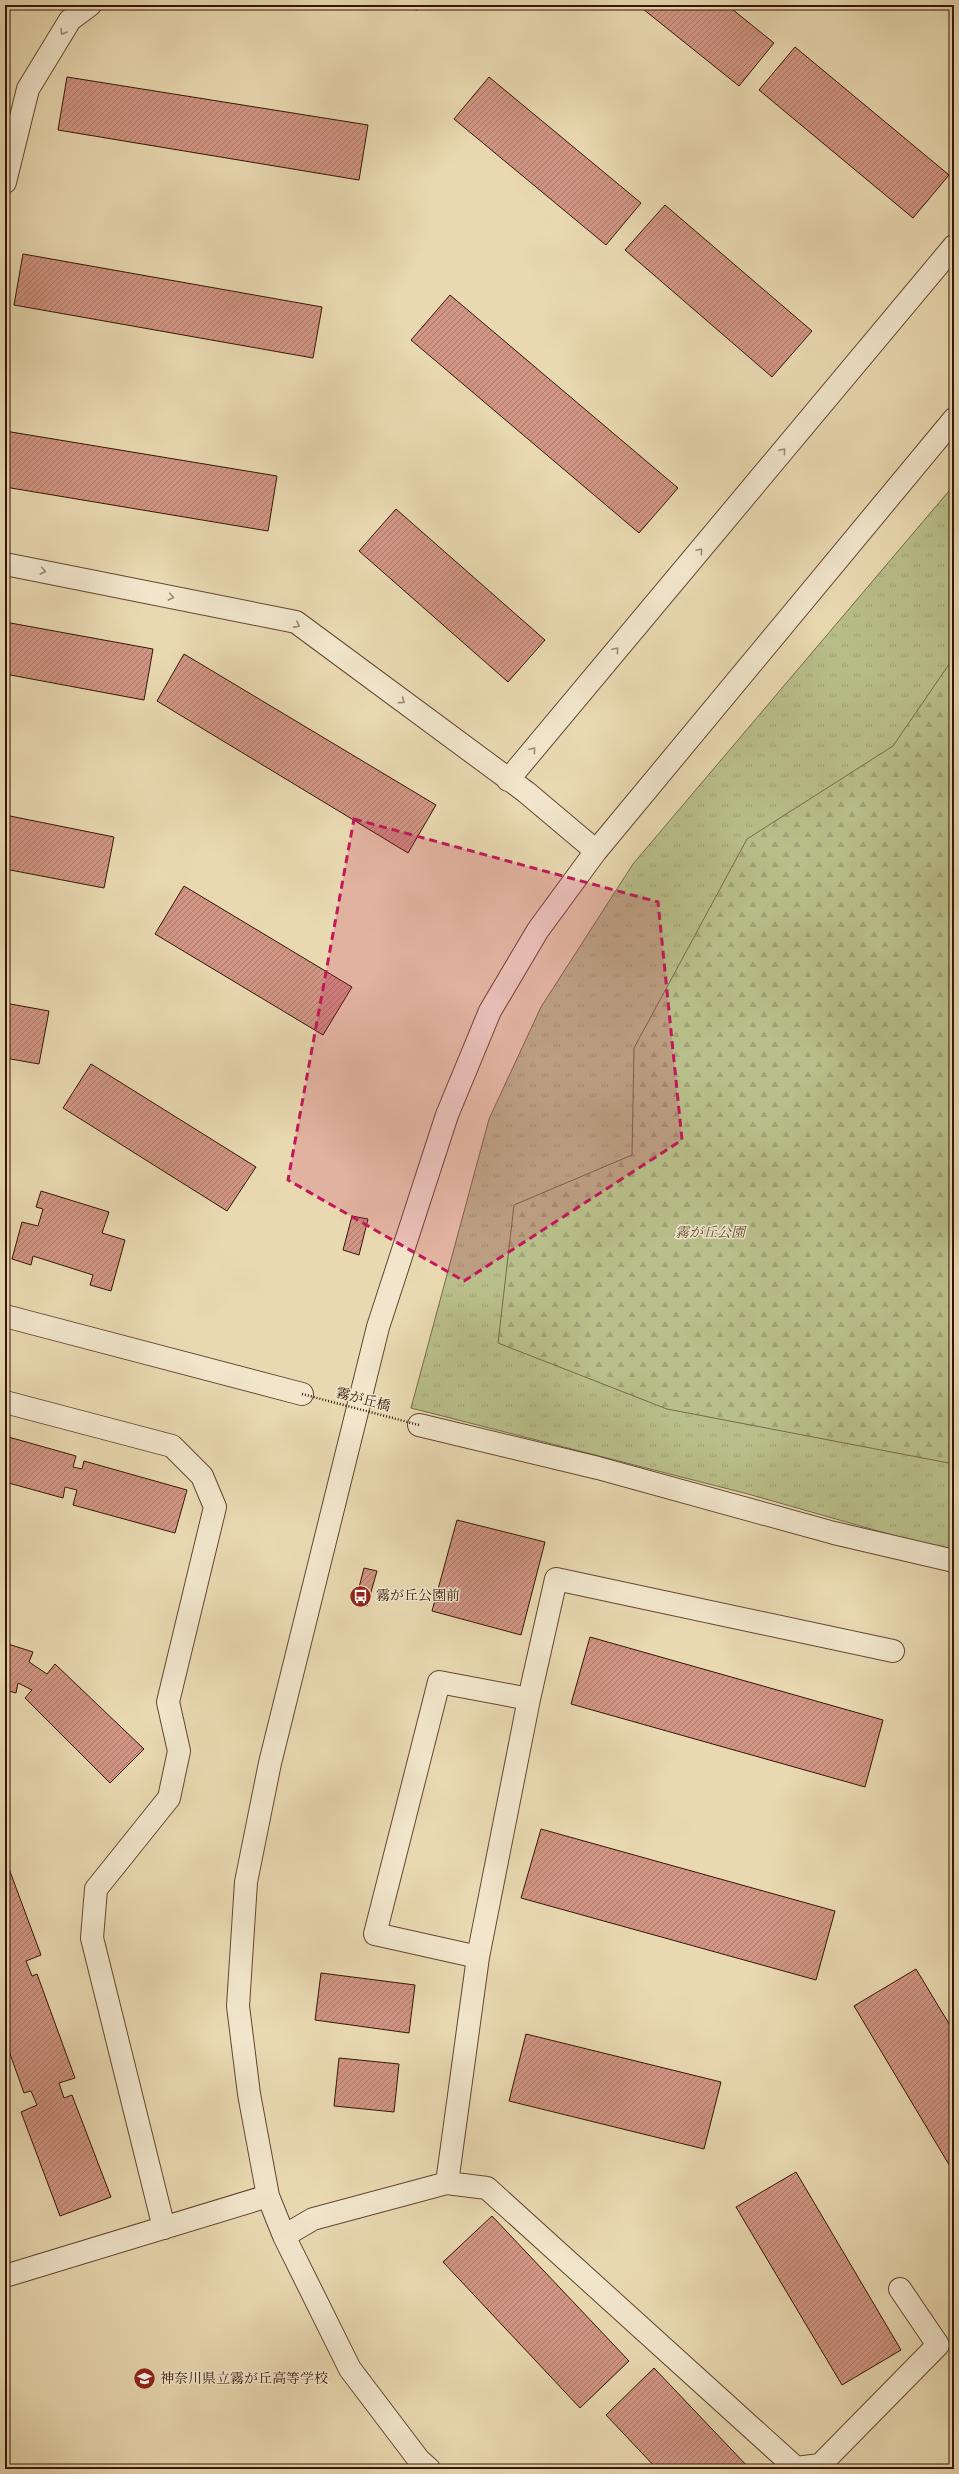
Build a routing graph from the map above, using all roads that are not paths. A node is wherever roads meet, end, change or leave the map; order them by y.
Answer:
1 (90, 5) edge
2 (5, 182) edge
3 (954, 246) edge
4 (954, 419) edge
5 (5, 564) edge
6 (508, 780) junction
7 (596, 851) junction
8 (5, 1316) edge
9 (302, 1394) road end
10 (5, 1402) edge
11 (420, 1425) road end
12 (954, 1561) edge
13 (893, 1651) dead end
14 (529, 1699) junction
15 (478, 1957) junction
16 (447, 2183) junction
17 (268, 2196) junction
18 (164, 2228) junction
19 (284, 2236) junction
20 (5, 2276) edge
21 (900, 2289) dead end
22 (430, 2469) edge

1 -> 2 street
6 -> 3 street
4 - 7 street
5 -> 6 street
6 - 7 street
7 - 17 street
8 - 9 street
10 - 18 street
11 - 12 street
13 - 14 street
14 - 15 street
14 - 15 street
15 - 16 street
16 - 19 street
16 - 21 street
17 - 18 street
17 - 19 street
18 - 20 street
19 - 22 street

